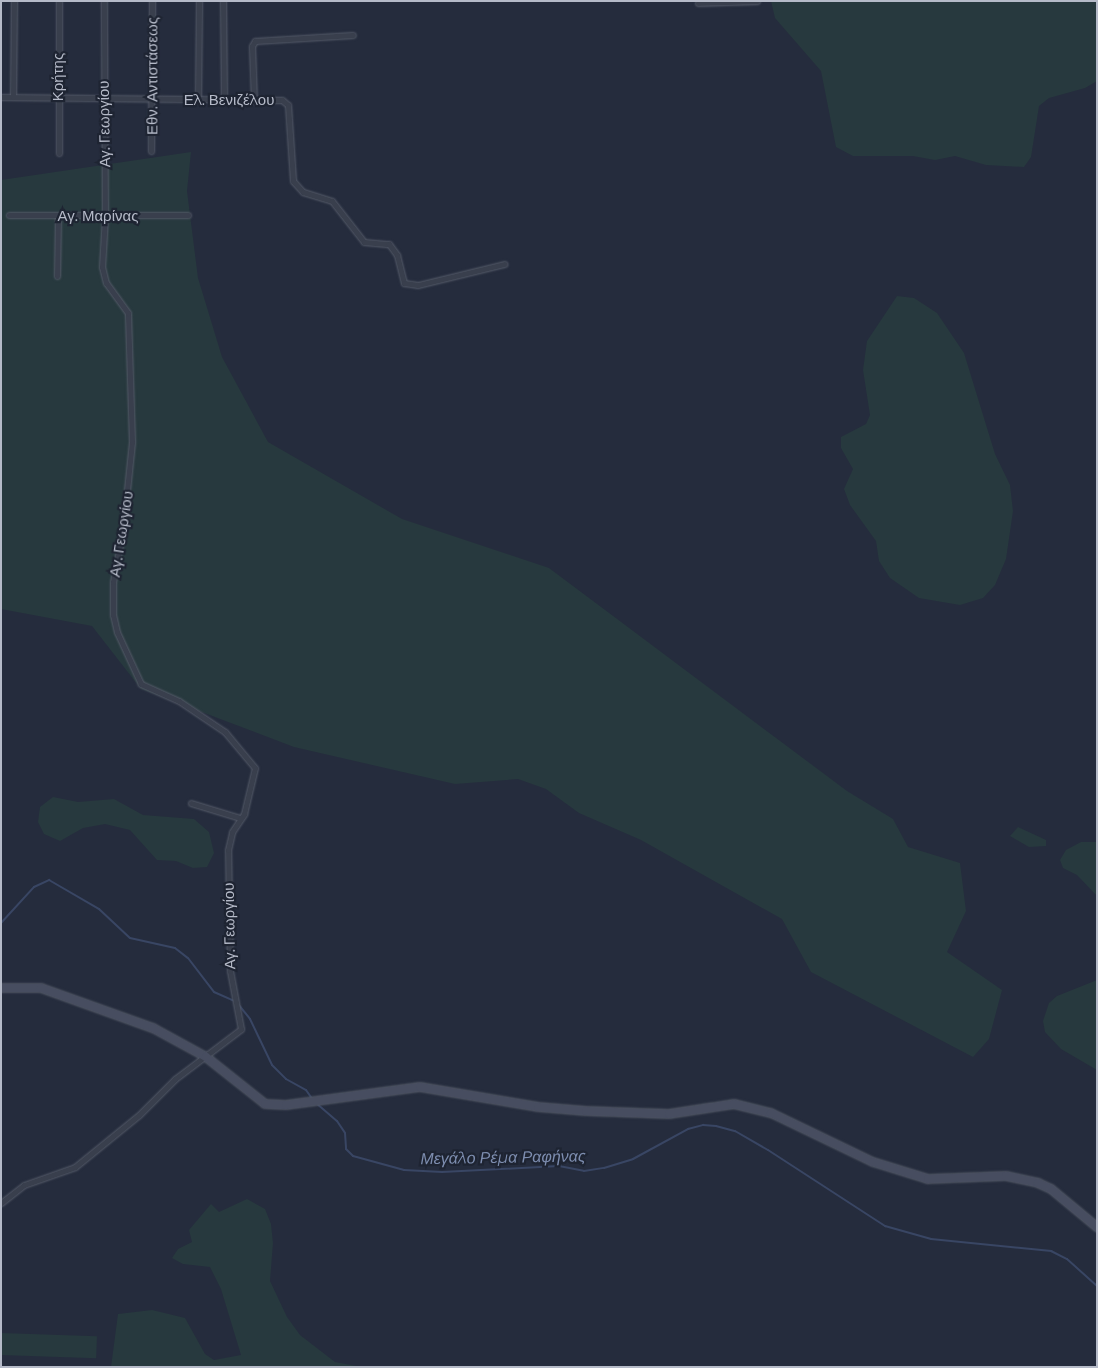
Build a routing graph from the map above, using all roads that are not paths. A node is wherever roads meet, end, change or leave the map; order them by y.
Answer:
1 (14, 1) edge
2 (59, 1) edge
3 (104, 1) edge
4 (152, 1) edge
5 (199, 1) edge
6 (223, 1) edge
7 (757, 1) edge
8 (698, 4) dead end
9 (353, 35) dead end
10 (1, 97) edge
11 (13, 97) junction
12 (58, 98) junction
13 (104, 99) junction
14 (152, 99) junction
15 (198, 100) junction
16 (224, 101) junction
17 (254, 101) junction
18 (151, 151) dead end
19 (59, 153) dead end
20 (9, 215) dead end
21 (188, 215) dead end
22 (58, 216) junction
23 (105, 217) junction
24 (504, 264) dead end
25 (58, 276) dead end
26 (191, 803) dead end
27 (240, 818) junction
28 (1, 988) edge
29 (206, 1057) junction
30 (1, 1203) edge
31 (1097, 1227) edge

1 - 11 street
2 - 12 street, Κρήτης
3 - 13 street, Αγ. Γεωργίου
4 - 14 street, Εθν. Αντιστάσεως
5 - 15 street
6 - 16 street
7 - 8 street
9 - 17 street
10 - 11 street, Ελ. Βενιζέλου
11 - 12 street, Ελ. Βενιζέλου
12 - 13 street, Ελ. Βενιζέλου
12 - 19 street, Κρήτης
13 - 14 street, Ελ. Βενιζέλου
13 - 23 street, Αγ. Γεωργίου
14 - 15 street, Ελ. Βενιζέλου
14 - 18 street, Εθν. Αντιστάσεως
15 - 16 street, Ελ. Βενιζέλου
16 - 17 street, Ελ. Βενιζέλου
17 - 24 street, Ελ. Βενιζέλου
20 - 22 street, Αγ. Μαρίνας
21 - 23 street, Αγ. Μαρίνας
22 - 23 street, Αγ. Μαρίνας
22 - 25 street
23 - 27 street, Αγ. Γεωργίου
26 - 27 street
27 - 29 street, Αγ. Γεωργίου
28 - 29 street
29 - 30 street
29 - 31 street

